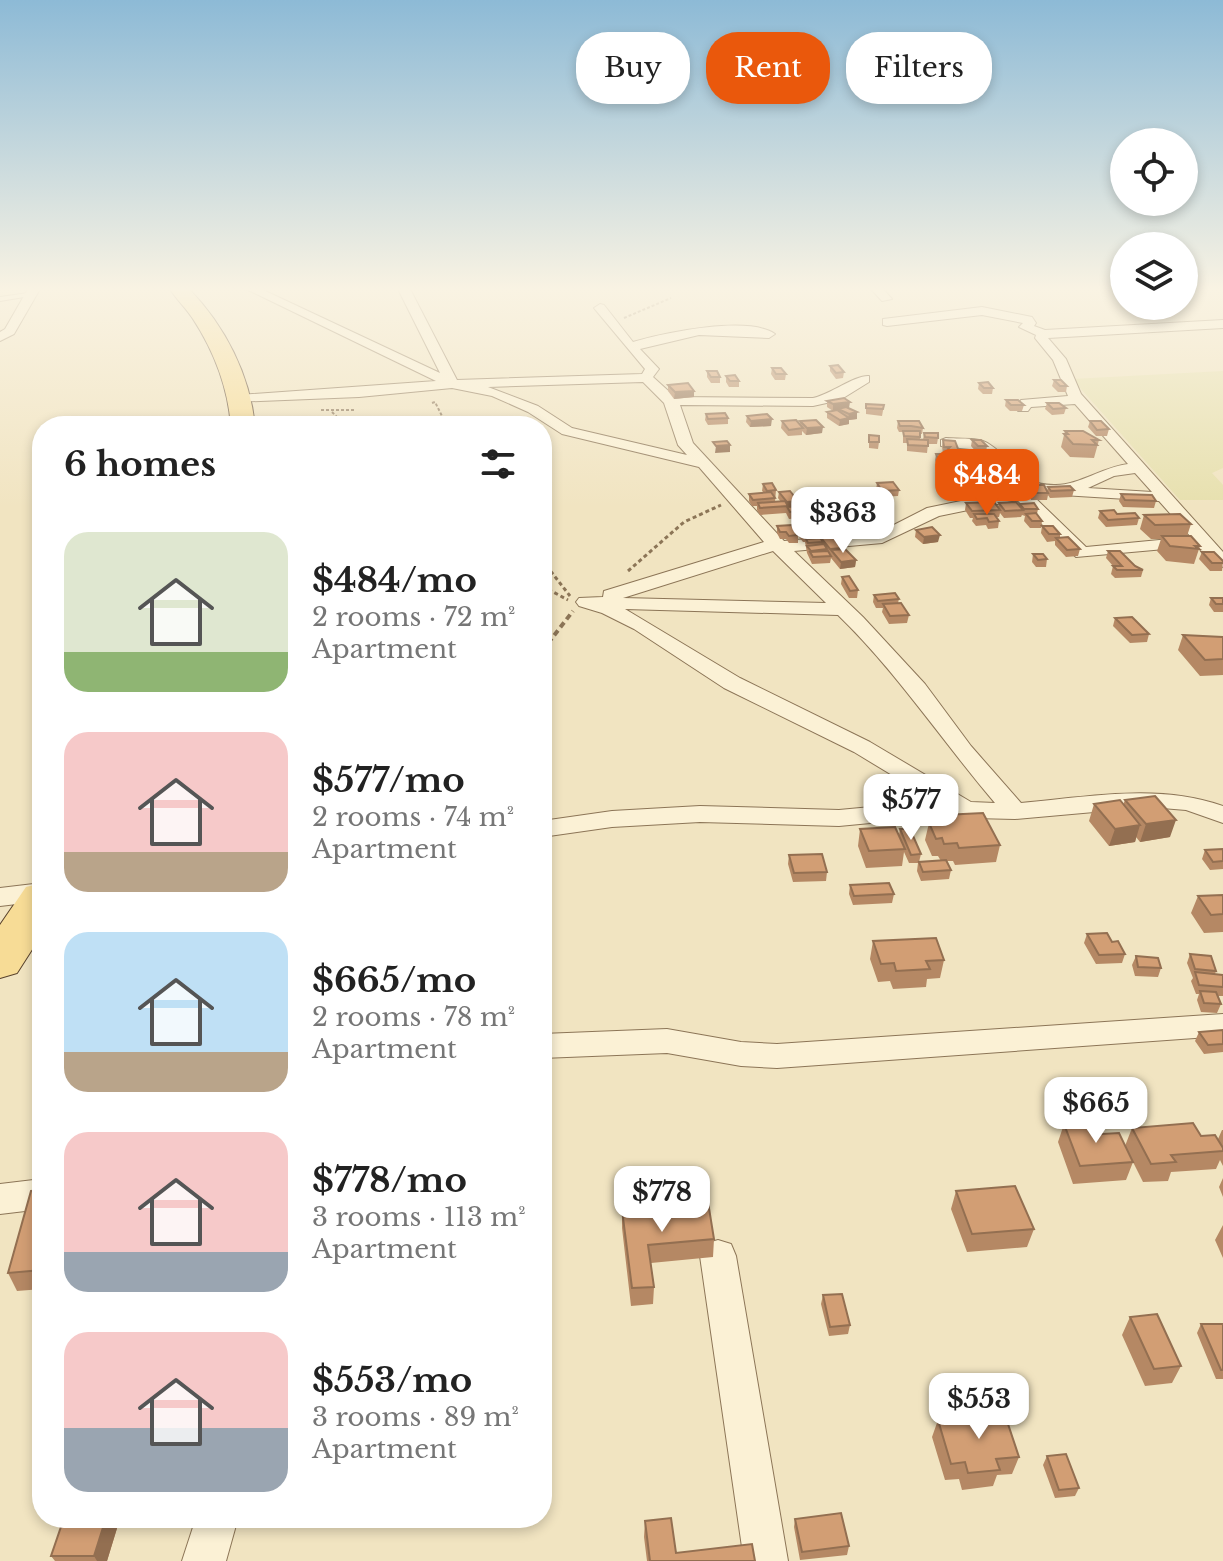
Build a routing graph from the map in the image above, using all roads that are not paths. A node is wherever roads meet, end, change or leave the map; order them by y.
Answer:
1 (224, 362) edge
2 (405, 362) edge
3 (441, 362) edge
4 (645, 362) edge
5 (1060, 362) edge
6 (646, 378) junction
7 (864, 379) dead end
8 (452, 384) junction
9 (239, 399) junction
10 (1079, 399) junction
11 (671, 401) junction
12 (1023, 408) edge
13 (242, 416) edge
14 (544, 416) edge
15 (552, 421) edge
16 (946, 443) edge
17 (702, 463) junction
18 (1138, 468) junction
19 (1024, 490) junction
20 (1050, 491) junction
21 (1163, 497) junction
22 (1205, 542) junction
23 (778, 546) junction
24 (1223, 561) edge
25 (581, 603) junction
26 (844, 609) junction
27 (962, 808) junction
28 (1015, 811) junction
29 (1223, 815) edge
30 (552, 828) edge
31 (32, 893) edge
32 (0, 897) edge
33 (32, 913) edge
34 (0, 961) edge
35 (1223, 1025) edge
36 (552, 1046) edge
37 (32, 1195) edge
38 (0, 1199) edge
39 (718, 1256) dead end
40 (214, 1528) edge
41 (204, 1561) edge
42 (766, 1561) edge

1 - 9 main road
2 - 8 street
3 - 8 street
4 - 6 street
5 - 10 street
6 - 8 street
6 - 11 street
7 - 11 street
8 - 9 street
8 - 14 street
9 - 13 main road
10 - 12 street
10 - 18 street
11 - 17 street
15 - 17 street
16 - 19 street
17 - 23 street
18 - 20 street
18 - 21 street
19 - 20 street
19 - 22 street
19 - 23 street
20 - 21 street
21 - 22 street
22 - 24 street
23 - 25 street
23 - 26 street
25 - 26 street
25 - 27 street
26 - 28 street
27 - 28 street
27 - 30 street
28 - 29 street
31 - 32 street
33 - 34 main road
35 - 36 street
37 - 38 street
39 - 42 street
40 - 41 street

